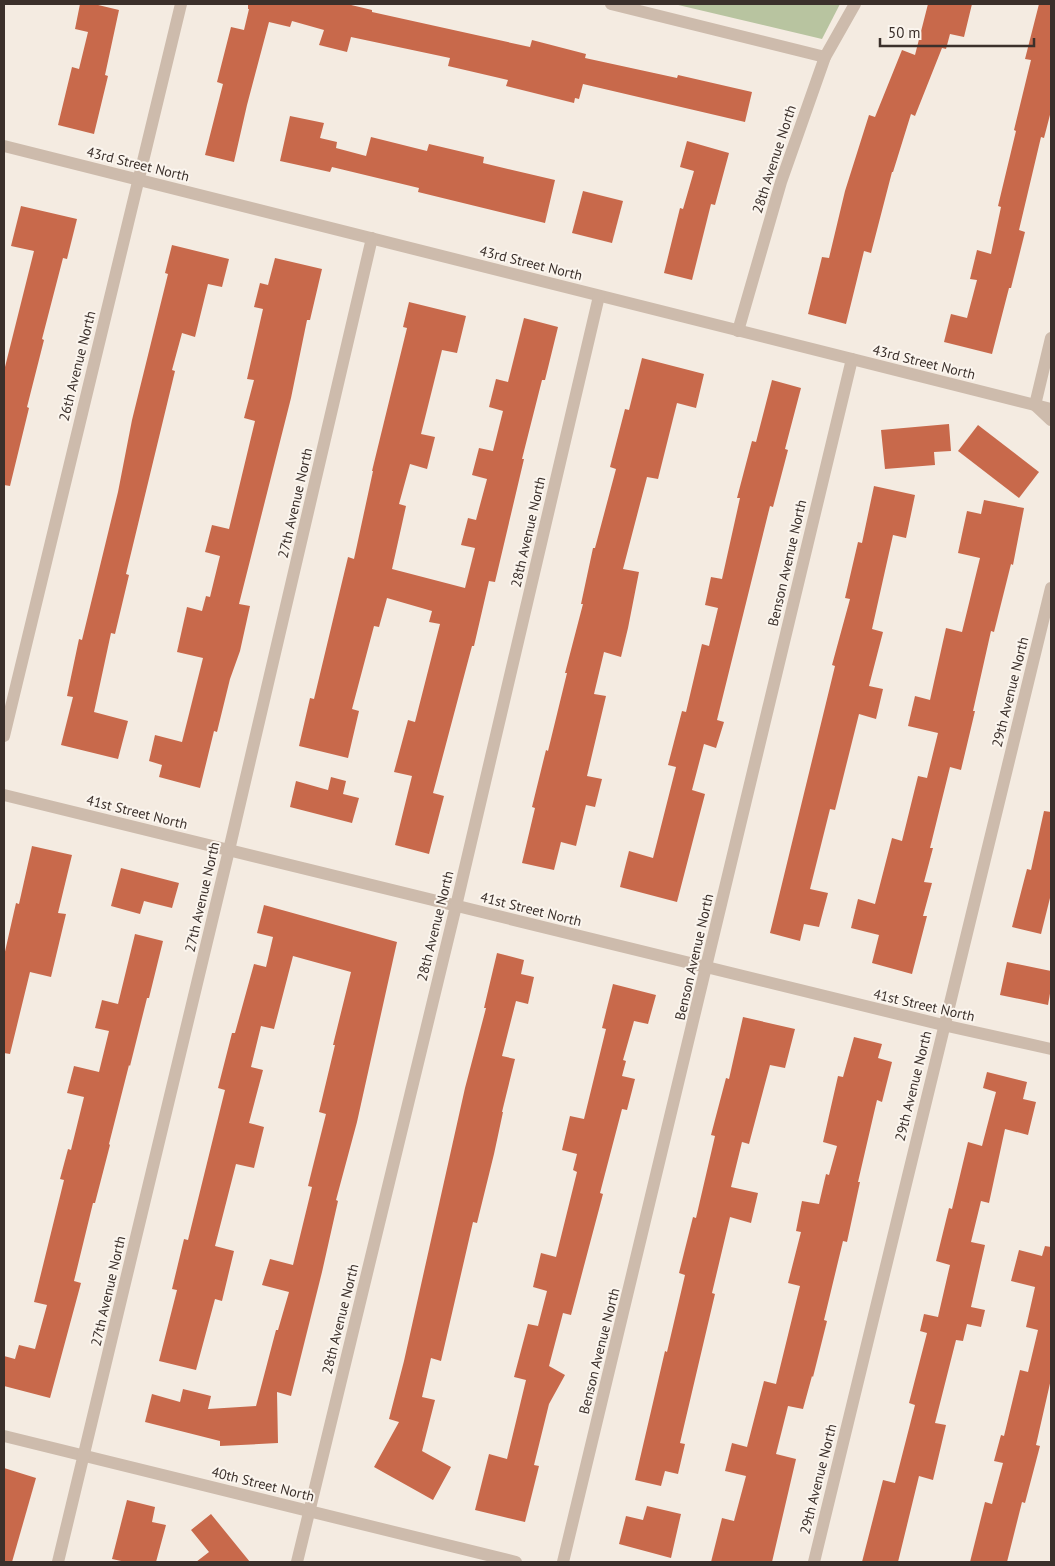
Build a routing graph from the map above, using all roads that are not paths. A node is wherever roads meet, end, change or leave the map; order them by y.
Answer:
1 (181, 4) edge
2 (611, 4) edge
3 (855, 4) edge
4 (825, 57) junction
5 (4, 146) edge
6 (138, 180) junction
7 (372, 238) junction
8 (599, 296) junction
9 (738, 330) junction
10 (1051, 338) edge
11 (852, 359) junction
12 (1035, 405) junction
13 (1051, 409) edge
14 (1051, 420) edge
15 (1051, 588) edge
16 (4, 736) edge
17 (4, 795) edge
18 (229, 850) junction
19 (456, 906) junction
20 (707, 967) junction
21 (944, 1025) junction
22 (1051, 1049) edge
23 (4, 1436) edge
24 (84, 1456) junction
25 (309, 1511) junction
26 (58, 1562) edge
27 (297, 1562) edge
28 (516, 1562) edge
29 (564, 1562) edge
30 (814, 1562) edge

1 - 6 street, 26th Avenue North
2 - 4 street
3 - 4 street, 28th Avenue North
4 - 9 street, 28th Avenue North
5 - 6 street, 43rd Street North
6 - 7 street, 43rd Street North
6 - 16 street, 26th Avenue North
7 - 8 street, 43rd Street North
7 - 18 street, 27th Avenue North
8 - 9 street, 43rd Street North
8 - 19 street, 28th Avenue North
9 - 11 street, 43rd Street North
10 - 12 street
11 - 12 street, 43rd Street North
11 - 20 street, Benson Avenue North
12 - 13 street, 43rd Street North
12 - 14 street
15 - 21 street, 29th Avenue North
17 - 18 street, 41st Street North
18 - 19 street, 41st Street North
18 - 24 street, 27th Avenue North
19 - 20 street, 41st Street North
19 - 25 street, 28th Avenue North
20 - 21 street, 41st Street North
20 - 29 street, Benson Avenue North
21 - 22 street, 41st Street North
21 - 30 street, 29th Avenue North
23 - 24 street, 40th Street North
24 - 25 street, 40th Street North
24 - 26 street, 27th Avenue North
25 - 27 street, 28th Avenue North
25 - 28 street, 40th Street North

